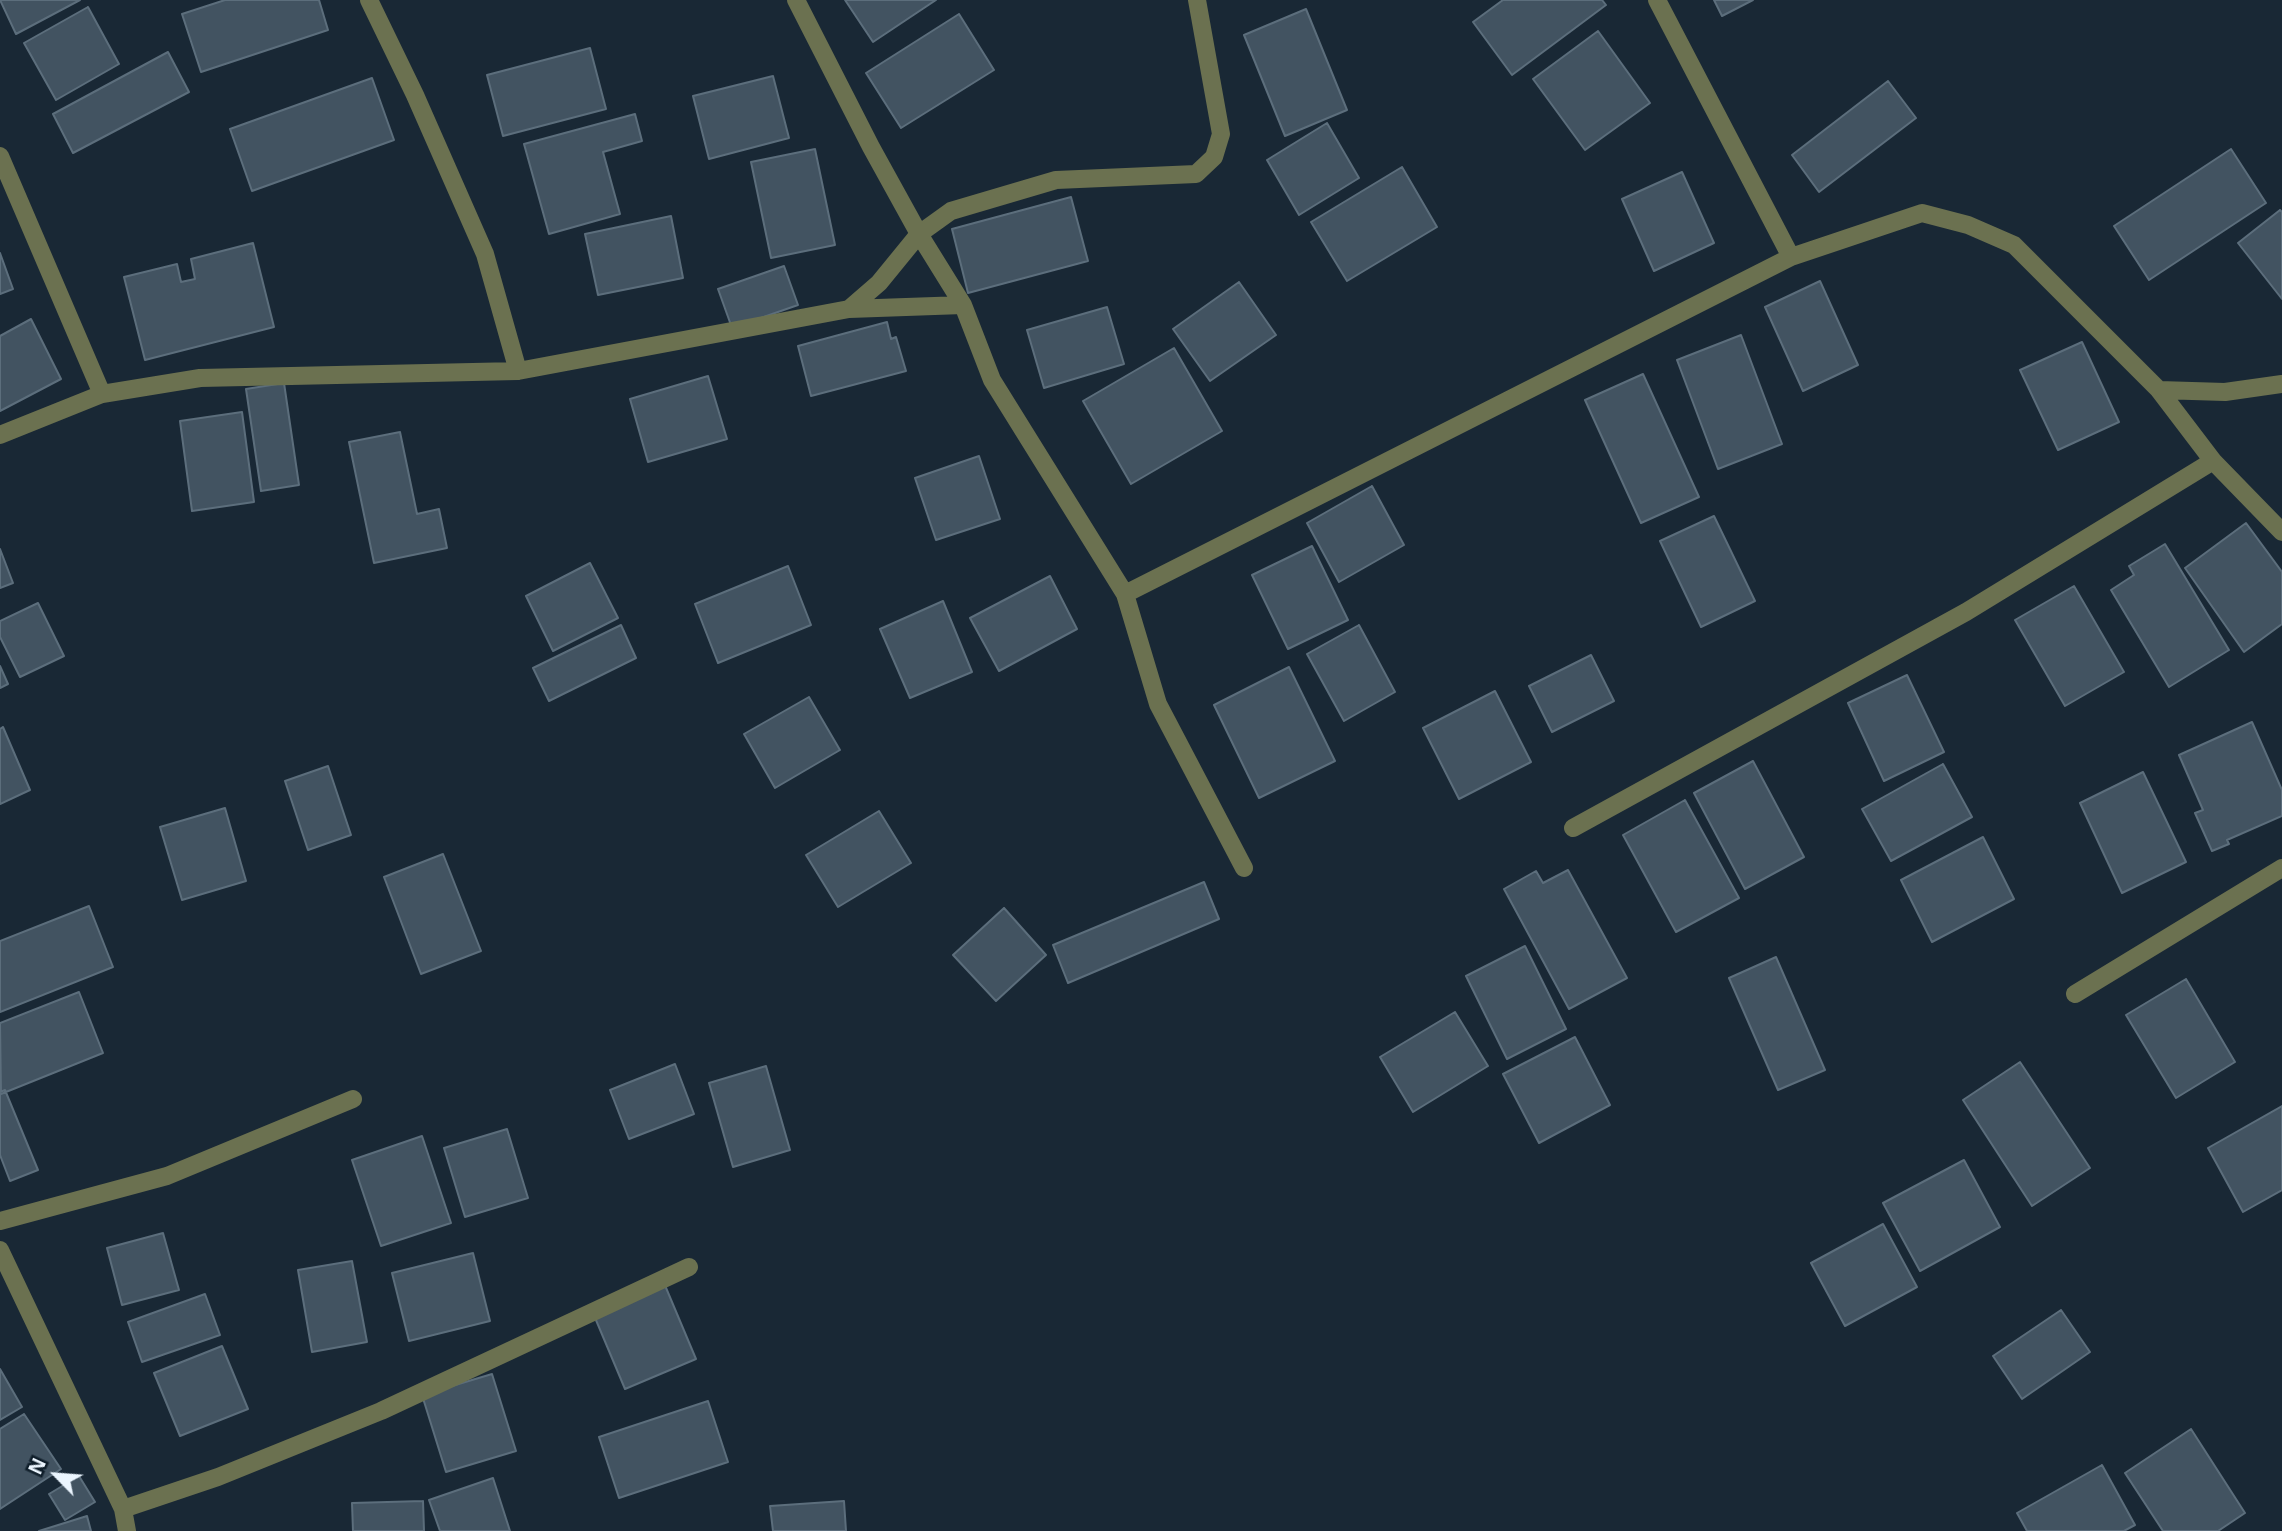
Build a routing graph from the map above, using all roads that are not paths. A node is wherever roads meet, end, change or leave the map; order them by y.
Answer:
1 (369, 0) edge
2 (796, 0) edge
3 (1197, 0) edge
4 (1657, 0) edge
5 (0, 156) edge
6 (919, 234) junction
7 (1791, 257) junction
8 (963, 305) junction
9 (849, 309) junction
10 (518, 371) junction
11 (2282, 384) edge
12 (2159, 390) junction
13 (102, 394) junction
14 (0, 435) edge
15 (2213, 461) junction
16 (2282, 532) edge
17 (1125, 594) junction
18 (1573, 828) dead end
19 (1244, 868) dead end
20 (2282, 868) edge
21 (2075, 994) dead end
22 (353, 1099) dead end
23 (0, 1221) edge
24 (0, 1250) edge
25 (689, 1267) dead end
26 (123, 1509) junction
27 (127, 1531) edge

1 - 10 street
2 - 6 street
3 - 6 street
4 - 7 street
5 - 13 street
6 - 8 street
6 - 9 street
7 - 12 street
7 - 17 street
8 - 9 street
8 - 17 street
9 - 10 street
10 - 13 street
11 - 12 street
12 - 15 street
13 - 14 street
15 - 16 street
15 - 18 street
17 - 19 street
20 - 21 street
22 - 23 street
24 - 26 street
25 - 26 street
26 - 27 street

